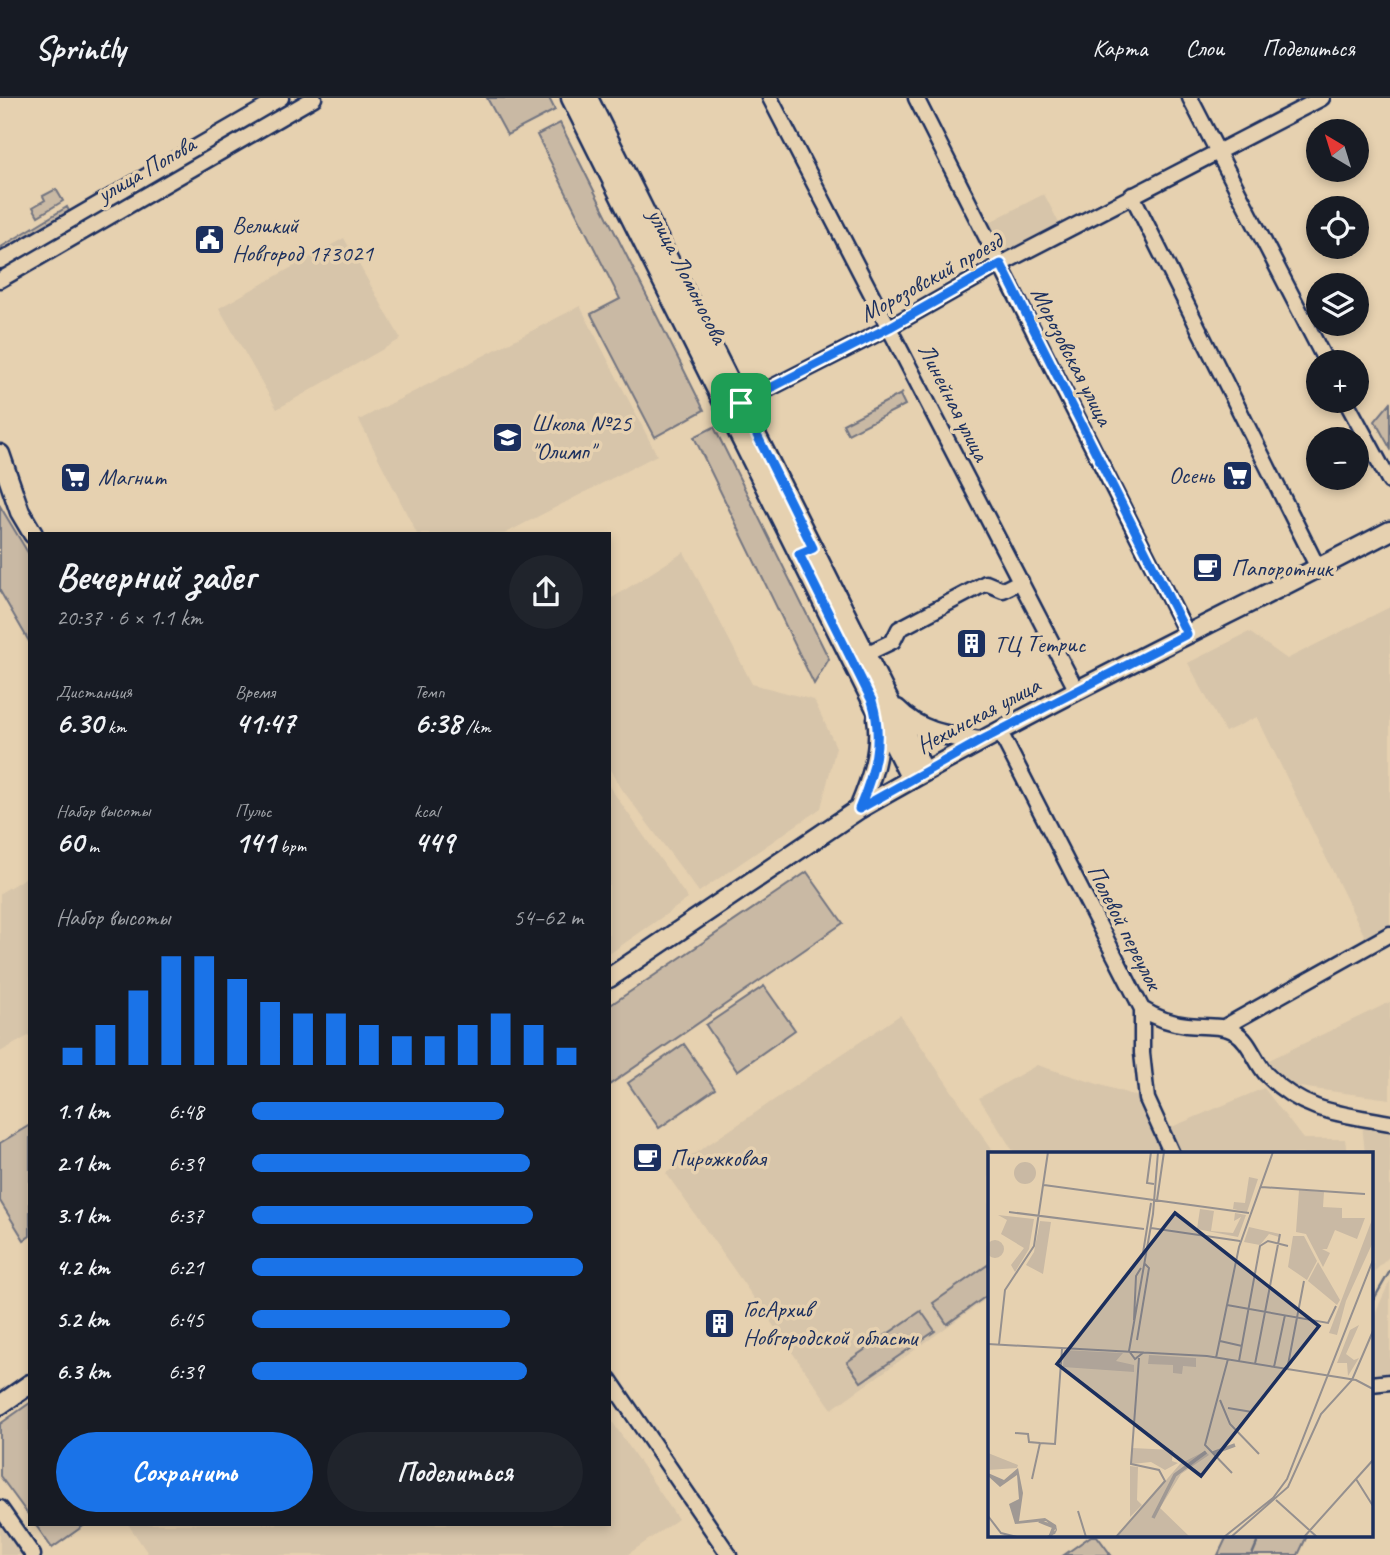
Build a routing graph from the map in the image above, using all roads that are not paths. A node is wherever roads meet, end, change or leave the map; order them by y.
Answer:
1 (281, 98) edge
2 (314, 98) edge
3 (571, 98) edge
4 (588, 98) edge
5 (770, 98) edge
6 (916, 98) edge
7 (1190, 98) edge
8 (1322, 98) edge
9 (604, 147) junction
10 (1217, 151) junction
11 (1132, 195) junction
12 (3, 259) edge
13 (1001, 264) junction
14 (14, 272) junction
15 (0, 280) edge
16 (890, 327) junction
17 (1320, 350) edge
18 (741, 403) junction
19 (1353, 413) edge
20 (0, 454) edge
21 (1390, 482) edge
22 (0, 492) edge
23 (20, 512) junction
24 (1390, 531) edge
25 (32, 532) edge
26 (806, 551) junction
27 (1318, 568) junction
28 (1021, 581) junction
29 (1187, 634) junction
30 (866, 654) junction
31 (1077, 691) junction
32 (878, 696) junction
33 (999, 730) junction
34 (980, 741) junction
35 (918, 775) junction
36 (859, 809) junction
37 (1390, 934) edge
38 (611, 977) edge
39 (1142, 1009) junction
40 (1224, 1027) junction
41 (1390, 1123) edge
42 (1171, 1152) edge
43 (611, 1382) edge
44 (1390, 1382) edge
45 (1372, 1384) edge
46 (28, 1385) edge
47 (0, 1405) edge
48 (0, 1508) edge
49 (33, 1555) edge
50 (729, 1555) edge

1 - 12 street, улица Попова
2 - 14 street, улица Попова
3 - 9 main road, улица Ломоносова
4 - 9 main road, улица Ломоносова
5 - 16 street, Линейная улица
6 - 13 street, Морозовская улица
7 - 10 street
8 - 10 street, Морозовский проезд
9 - 18 main road, улица Ломоносова
9 - 26 main road, улица Ломоносова
10 - 11 street, Морозовский проезд
10 - 17 street
11 - 13 street, Морозовский проезд
11 - 27 street
12 - 14 street
13 - 16 street, Морозовский проезд
13 - 29 street, Морозовская улица
14 - 15 street, улица Попова
16 - 18 street, Морозовский проезд
16 - 28 street, Линейная улица
18 - 26 main road, улица Ломоносова
19 - 21 street
20 - 23 main road
22 - 23 main road
23 - 25 main road
24 - 27 main road, Нехинская улица
26 - 30 main road, улица Ломоносова
26 - 32 main road, улица Ломоносова
27 - 29 main road, Нехинская улица
28 - 30 street
28 - 31 street, Линейная улица
29 - 31 main road, Нехинская улица
30 - 32 main road, улица Ломоносова
31 - 33 main road, Нехинская улица
32 - 34 main road, улица Ломоносова
32 - 35 main road, улица Ломоносова
32 - 36 main road, улица Ломоносова
33 - 34 main road, Нехинская улица
33 - 39 street, Полевой переулок
34 - 35 main road, Нехинская улица
35 - 36 main road, Нехинская улица
36 - 38 main road, Нехинская улица
37 - 40 street
39 - 40 street
39 - 42 street, Полевой переулок
40 - 41 street
43 - 50 street
44 - 45 street
46 - 47 main road
48 - 49 street

